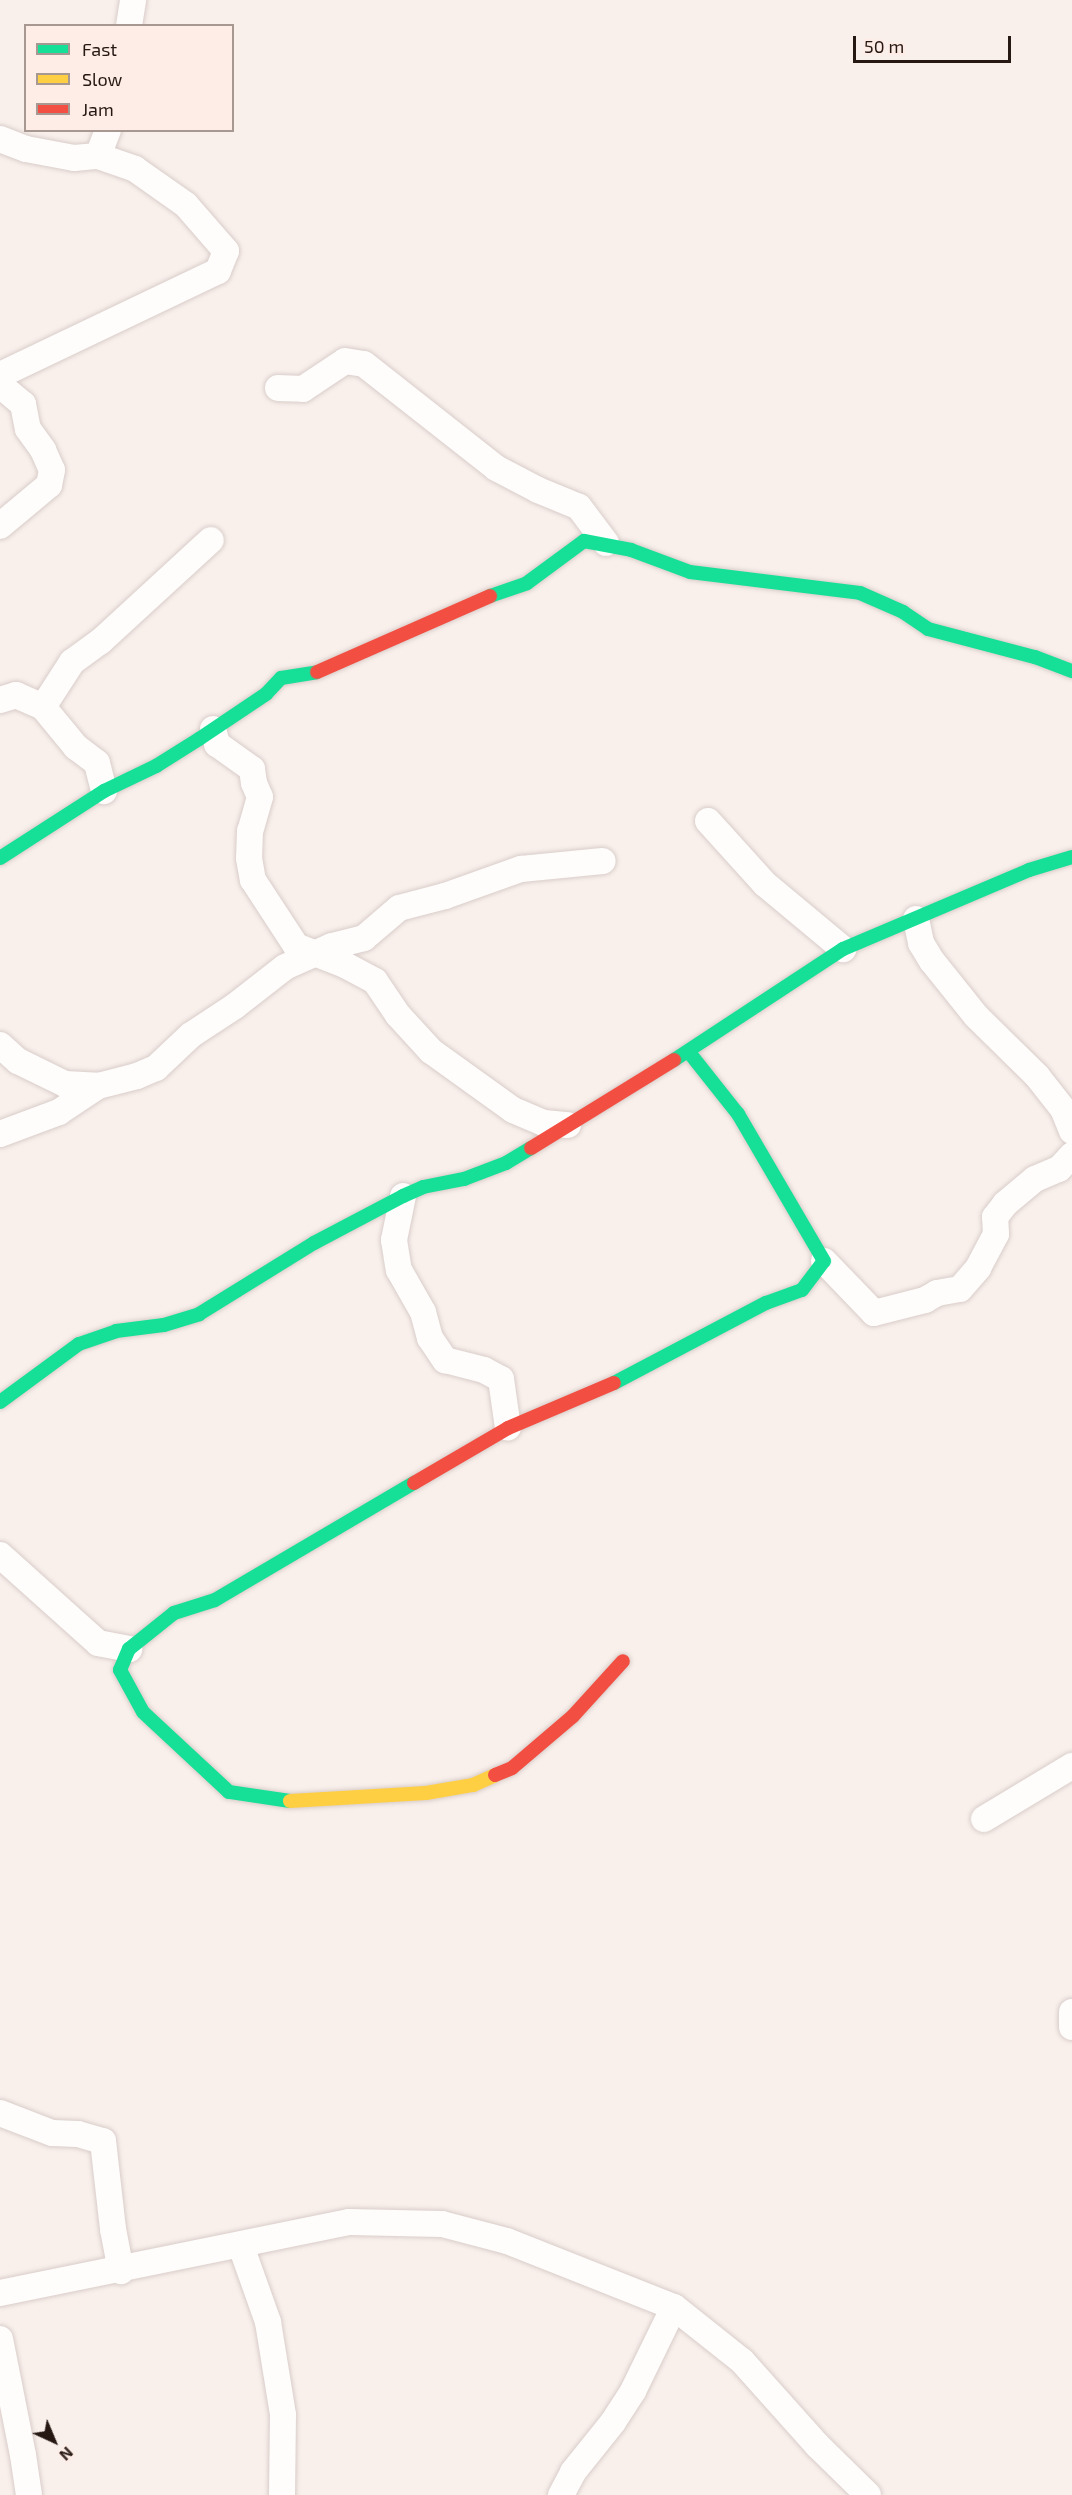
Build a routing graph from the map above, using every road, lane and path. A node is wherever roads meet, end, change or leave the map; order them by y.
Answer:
1 (133, 0) edge
2 (129, 24) edge
3 (107, 132) edge
4 (0, 139) edge
5 (98, 156) junction
6 (0, 375) edge
7 (0, 385) edge
8 (278, 388) dead end
9 (0, 525) edge
10 (211, 540) dead end
11 (606, 543) junction
12 (1072, 671) edge
13 (0, 700) edge
14 (44, 707) junction
15 (213, 729) junction
16 (104, 791) junction
17 (708, 821) dead end
18 (1072, 856) edge
19 (0, 858) edge
20 (603, 861) dead end
21 (916, 919) junction
22 (843, 949) junction
23 (315, 955) junction
24 (0, 1045) edge
25 (688, 1051) junction
26 (99, 1086) junction
27 (568, 1125) junction
28 (1072, 1131) edge
29 (0, 1134) edge
30 (1072, 1155) edge
31 (403, 1196) junction
32 (824, 1261) junction
33 (0, 1402) edge
34 (508, 1428) junction
35 (0, 1555) edge
36 (129, 1649) junction
37 (623, 1661) dead end
38 (1072, 1766) edge
39 (984, 1819) dead end
40 (1072, 2012) edge
41 (1072, 2027) edge
42 (0, 2113) edge
43 (241, 2246) junction
44 (121, 2271) junction
45 (0, 2293) edge
46 (674, 2307) junction
47 (0, 2339) edge
48 (28, 2495) edge
49 (282, 2495) edge
50 (561, 2495) edge
51 (868, 2495) edge

1 - 2 street
3 - 5 street
4 - 5 street
5 - 6 street
7 - 9 street
8 - 11 street
10 - 14 street
11 - 12 street
11 - 15 street
13 - 14 street
14 - 16 street
15 - 16 street
15 - 23 street
16 - 19 street
17 - 22 street
18 - 21 street
20 - 23 street
21 - 22 street
21 - 28 street
22 - 25 street
23 - 26 street
23 - 27 street
24 - 26 street
25 - 27 street
25 - 32 street
26 - 29 street
27 - 31 street
30 - 32 street
31 - 33 street
31 - 34 street
32 - 34 street
34 - 36 street
35 - 36 street
36 - 37 street
38 - 39 street
40 - 41 street
42 - 44 street
43 - 44 street
43 - 46 street
43 - 49 street
44 - 45 street
46 - 50 street
46 - 51 street
47 - 48 street

